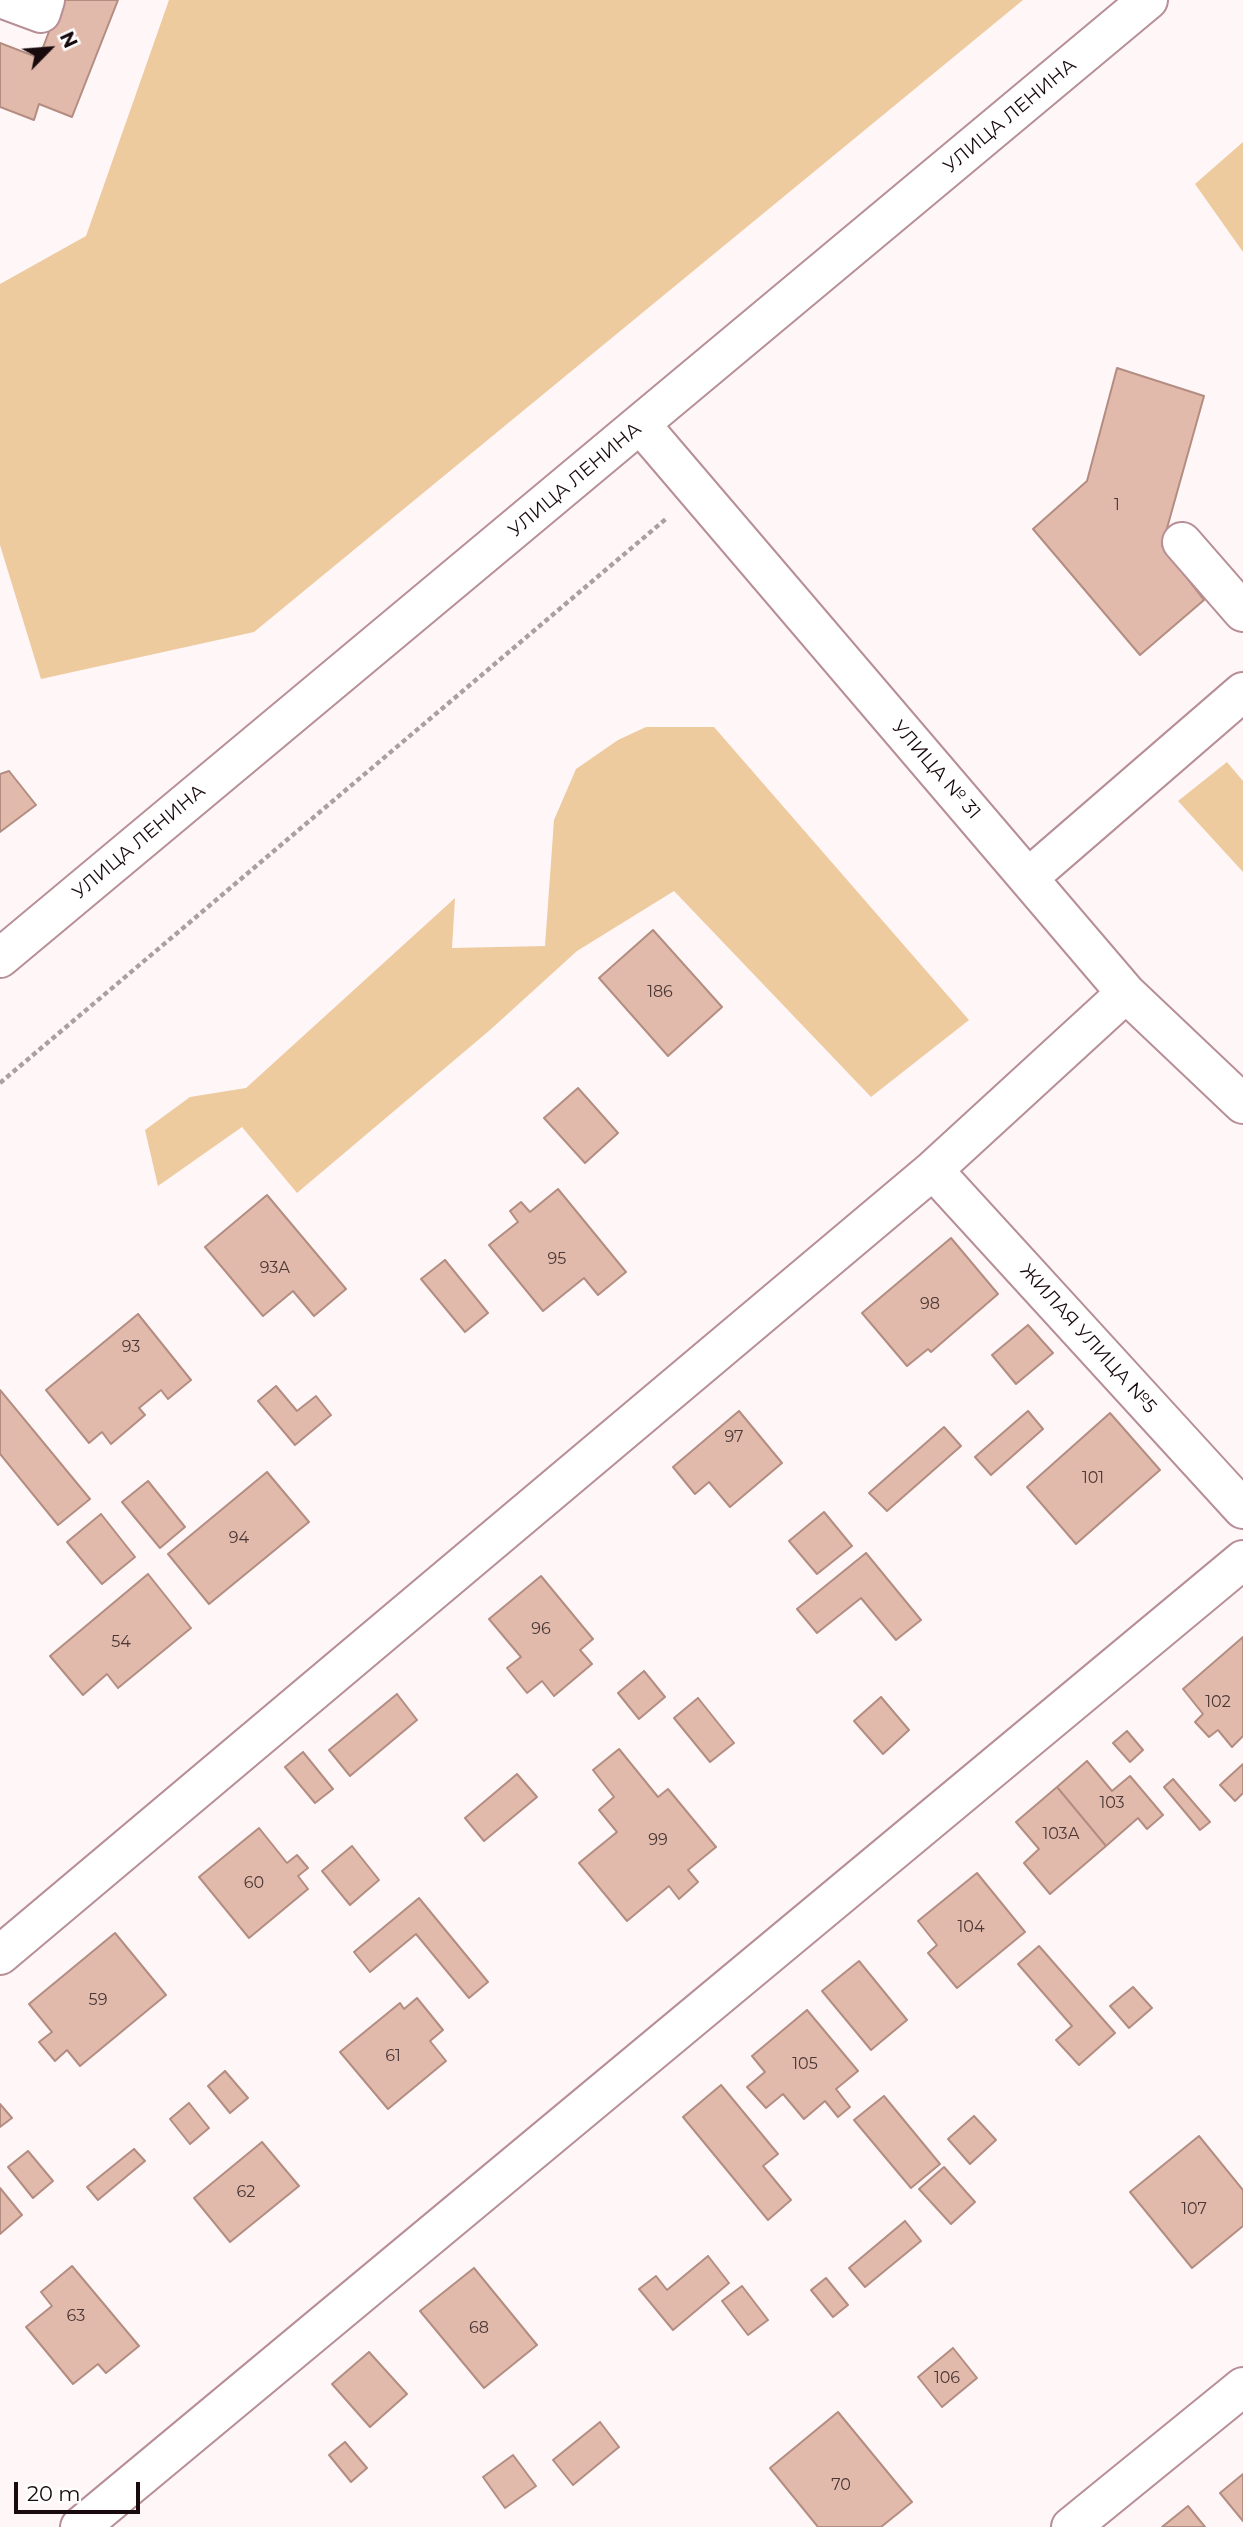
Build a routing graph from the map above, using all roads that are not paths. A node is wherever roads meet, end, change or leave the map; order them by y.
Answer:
1 (6, 0) edge
2 (45, 0) edge
3 (1149, 0) edge
4 (641, 425) junction
5 (1182, 542) dead end
6 (1243, 612) edge
7 (1243, 692) edge
8 (1028, 878) junction
9 (0, 958) edge
10 (1126, 993) junction
11 (1243, 1104) edge
12 (933, 1170) junction
13 (1243, 1509) edge
14 (1243, 1560) edge
15 (0, 1955) edge
16 (1243, 2387) edge
17 (80, 2527) edge
18 (1070, 2527) edge

1 - 2 street
3 - 4 street, УЛИЦА ЛЕНИНА
4 - 8 street, УЛИЦА № 31
4 - 9 street, УЛИЦА ЛЕНИНА
5 - 6 street
7 - 8 street
8 - 10 street, УЛИЦА № 31
10 - 11 street, УЛИЦА № 31
10 - 12 street
12 - 13 street, ЖИЛАЯ УЛИЦА №5
12 - 15 street
14 - 17 street
16 - 18 street

